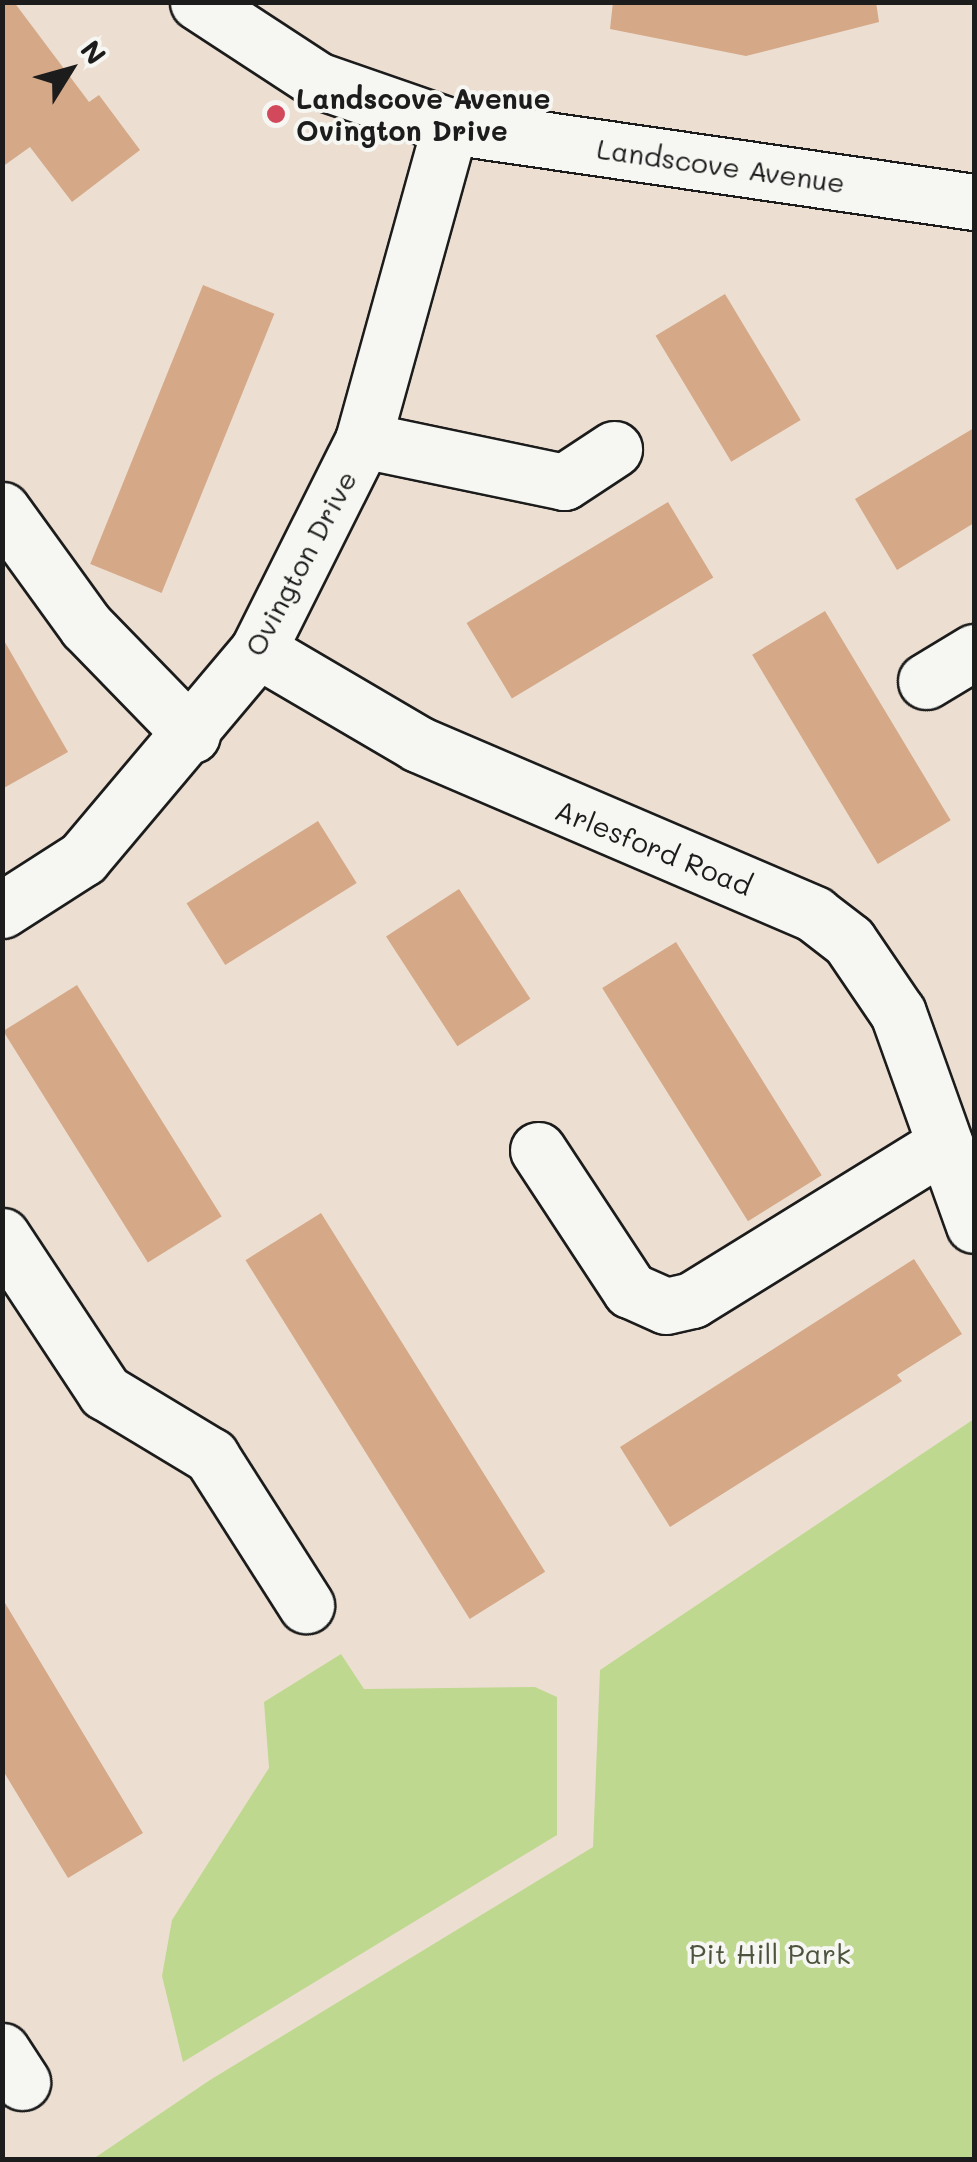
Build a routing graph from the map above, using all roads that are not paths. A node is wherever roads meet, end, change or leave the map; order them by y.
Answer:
1 (198, 2) edge
2 (450, 126) junction
3 (974, 202) edge
4 (363, 440) junction
5 (614, 448) dead end
6 (2, 510) edge
7 (258, 650) junction
8 (974, 652) edge
9 (926, 681) dead end
10 (192, 735) junction
11 (2, 910) edge
12 (538, 1150) dead end
13 (964, 1187) edge
14 (2, 1236) edge
15 (306, 1605) dead end

1 - 2 street, Landscove Avenue
2 - 3 street, Landscove Avenue
2 - 4 street, Ovington Drive
4 - 5 street
4 - 7 street, Ovington Drive
6 - 10 street
7 - 10 street, Ovington Drive
7 - 13 street, Arlesford Road
8 - 9 street
10 - 11 street, Ovington Drive
12 - 13 street, Arlesford Road
14 - 15 street

